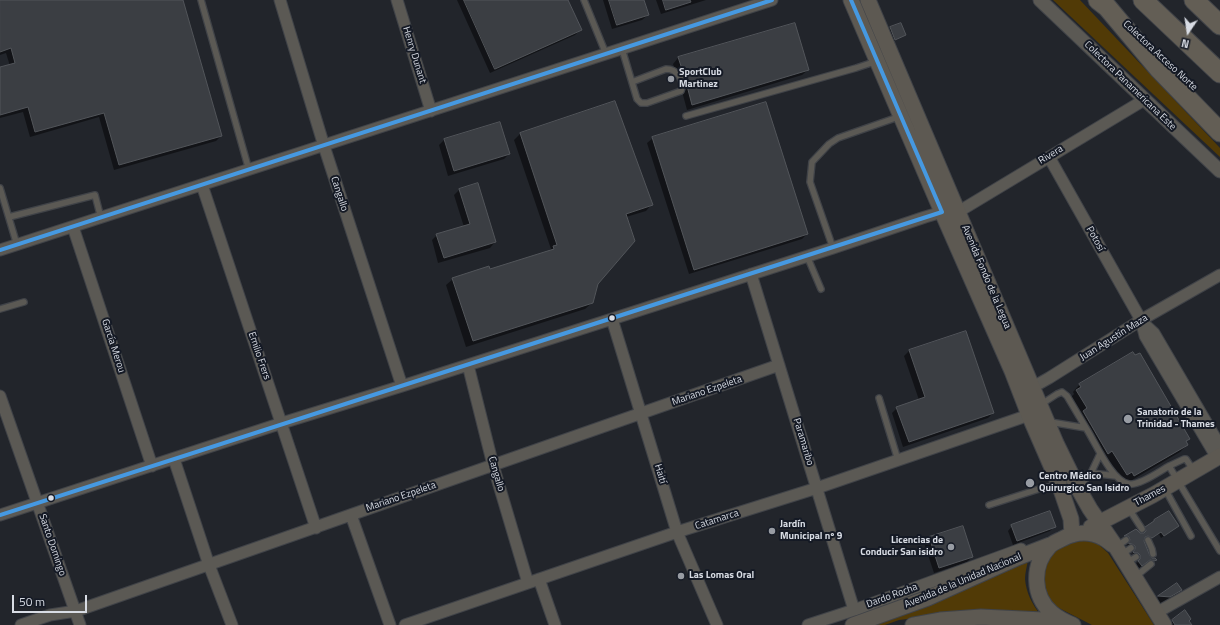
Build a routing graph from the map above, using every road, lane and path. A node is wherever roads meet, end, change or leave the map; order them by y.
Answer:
1 (201, 0) edge
2 (280, 0) edge
3 (397, 0) edge
4 (584, 0) edge
5 (772, 0) edge
6 (851, 0) edge
7 (868, 0) edge
8 (1040, 0) edge
9 (1143, 0) edge
10 (1194, 0) edge
11 (1101, 2) edge
12 (1220, 25) edge
13 (622, 49) junction
14 (1200, 53) junction
15 (606, 54) junction
16 (877, 61) junction
17 (1220, 73) edge
18 (1220, 76) edge
19 (632, 82) junction
20 (1144, 100) junction
21 (431, 111) junction
22 (1220, 113) edge
23 (686, 116) dead end
24 (901, 116) junction
25 (1220, 132) edge
26 (324, 146) junction
27 (1049, 157) junction
28 (249, 170) junction
29 (1220, 171) edge
30 (202, 185) junction
31 (0, 188) edge
32 (942, 212) junction
33 (958, 212) junction
34 (9, 217) junction
35 (101, 218) junction
36 (74, 227) junction
37 (17, 245) junction
38 (833, 248) junction
39 (0, 250) edge
40 (807, 256) junction
41 (751, 274) junction
42 (1220, 275) edge
43 (821, 288) dead end
44 (24, 302) dead end
45 (0, 308) edge
46 (612, 319) junction
47 (1141, 320) junction
48 (468, 365) junction
49 (779, 365) junction
50 (402, 386) junction
51 (1033, 387) junction
52 (0, 396) edge
53 (880, 398) dead end
54 (641, 414) junction
55 (1039, 416) junction
56 (282, 422) junction
57 (1086, 428) junction
58 (1100, 454) junction
59 (1219, 454) edge
60 (174, 459) junction
61 (898, 460) junction
62 (493, 465) junction
63 (152, 466) junction
64 (1169, 466) junction
65 (1194, 471) junction
66 (1091, 473) junction
67 (1116, 476) junction
68 (1178, 481) junction
69 (1059, 484) junction
70 (817, 488) junction
71 (1078, 488) junction
72 (1164, 488) junction
73 (38, 503) junction
74 (989, 505) dead end
75 (1129, 508) junction
76 (0, 515) edge
77 (350, 515) junction
78 (1100, 523) junction
79 (316, 528) junction
80 (1142, 529) dead end
81 (677, 532) junction
82 (1072, 535) junction
83 (1191, 536) dead end
84 (1148, 540) dead end
85 (1050, 545) junction
86 (1151, 550) dead end
87 (1220, 551) edge
88 (1126, 552) junction
89 (1151, 564) dead end
90 (209, 565) junction
91 (1135, 577) junction
92 (1220, 578) edge
93 (534, 581) junction
94 (76, 611) junction
95 (853, 618) edge
96 (1160, 619) edge
97 (1069, 623) edge
98 (21, 625) edge
99 (80, 625) edge
100 (232, 625) edge
101 (390, 625) edge
102 (405, 625) edge
103 (555, 625) edge
104 (717, 625) edge
105 (808, 625) edge
106 (912, 625) edge

1 - 28 lane
2 - 26 street, Cangallo
3 - 21 street, Henry Dunant
4 - 15 lane
5 - 13 street
6 - 16 main road, Avenida Fondo de la Legua
7 - 33 main road, Avenida Fondo de la Legua
8 - 20 street, Colectora Panamericana Este
9 - 14 highway
10 - 12 highway
11 - 22 highway, Colectora Acceso Norte
11 - 25 highway
13 - 15 street
13 - 19 lane
14 - 17 highway
14 - 18 highway
15 - 21 street
16 - 23 lane
16 - 24 main road, Avenida Fondo de la Legua
19 - 19 lane
20 - 27 street, Rivera
20 - 29 street, Colectora Panamericana Este
21 - 26 street
24 - 32 main road, Avenida Fondo de la Legua
24 - 38 lane
26 - 28 street
26 - 50 street, Cangallo
27 - 33 street, Rivera
27 - 47 street, Potosí
28 - 30 street
30 - 35 street
30 - 56 street, Emilio Frers
31 - 34 lane
32 - 33 street
32 - 38 street
32 - 55 main road, Avenida Fondo de la Legua
33 - 51 main road, Avenida Fondo de la Legua
34 - 35 lane
34 - 37 lane
35 - 36 street
36 - 37 street
36 - 63 street, García Merou
37 - 39 street
38 - 40 street
40 - 41 street
40 - 43 lane
41 - 46 street
41 - 49 street, Paramaribo
42 - 47 street, Juan Agustín Maza
44 - 45 lane
46 - 48 street
46 - 54 street, Haití
47 - 51 street, Juan Agustín Maza
47 - 59 street, Potosí
48 - 50 street
48 - 62 street, Cangallo
49 - 54 street, Mariano Ezpeleta
49 - 70 street, Paramaribo
50 - 56 street
51 - 55 main road, Avenida Fondo de la Legua
52 - 73 street, Santo Domingo
53 - 61 lane
54 - 62 street, Mariano Ezpeleta
54 - 81 street, Haití
55 - 57 lane
55 - 57 lane
55 - 61 street, Catamarca
55 - 69 main road, Avenida Fondo de la Legua
55 - 71 main road, Avenida Fondo de la Legua
56 - 60 street
56 - 79 street, Emilio Frers
57 - 58 lane
58 - 66 lane
58 - 67 lane
59 - 65 main road, Thames
60 - 63 street
60 - 90 street
61 - 70 street, Catamarca
62 - 77 street, Mariano Ezpeleta
62 - 93 street, Cangallo
63 - 73 street
64 - 65 lane
64 - 67 lane
64 - 68 lane
65 - 68 main road, Thames
66 - 67 lane
66 - 71 lane
68 - 72 main road, Thames
68 - 87 lane
69 - 74 lane
69 - 82 main road, Avenida Fondo de la Legua
70 - 81 street, Catamarca
70 - 95 street, Paramaribo
71 - 78 main road, Avenida Fondo de la Legua
72 - 75 main road, Thames
72 - 83 lane
73 - 76 street
73 - 94 street, Santo Domingo
75 - 78 main road, Thames
75 - 80 lane
77 - 79 street, Mariano Ezpeleta
77 - 101 street
78 - 82 main road, Thames
78 - 88 main road, Avenida Fondo de la Legua
79 - 90 street, Mariano Ezpeleta
81 - 93 street, Catamarca
81 - 104 street, Haití
82 - 85 main road, Avenida de la Unidad Nacional
82 - 88 main road
82 - 95 street, Dardo Rocha
84 - 86 lane
85 - 95 main road, Avenida de la Unidad Nacional
85 - 97 main road
88 - 91 main road, Avenida Fondo de la Legua
89 - 91 lane
90 - 94 street, Mariano Ezpeleta
90 - 100 street
91 - 96 main road, Avenida Fondo de la Legua
92 - 96 street
93 - 102 street, Catamarca
93 - 103 street, Cangallo
94 - 98 street, Mariano Ezpeleta
94 - 99 street, Santo Domingo
95 - 105 street, Dardo Rocha
97 - 106 main road, Avenida de la Unidad Nacional

